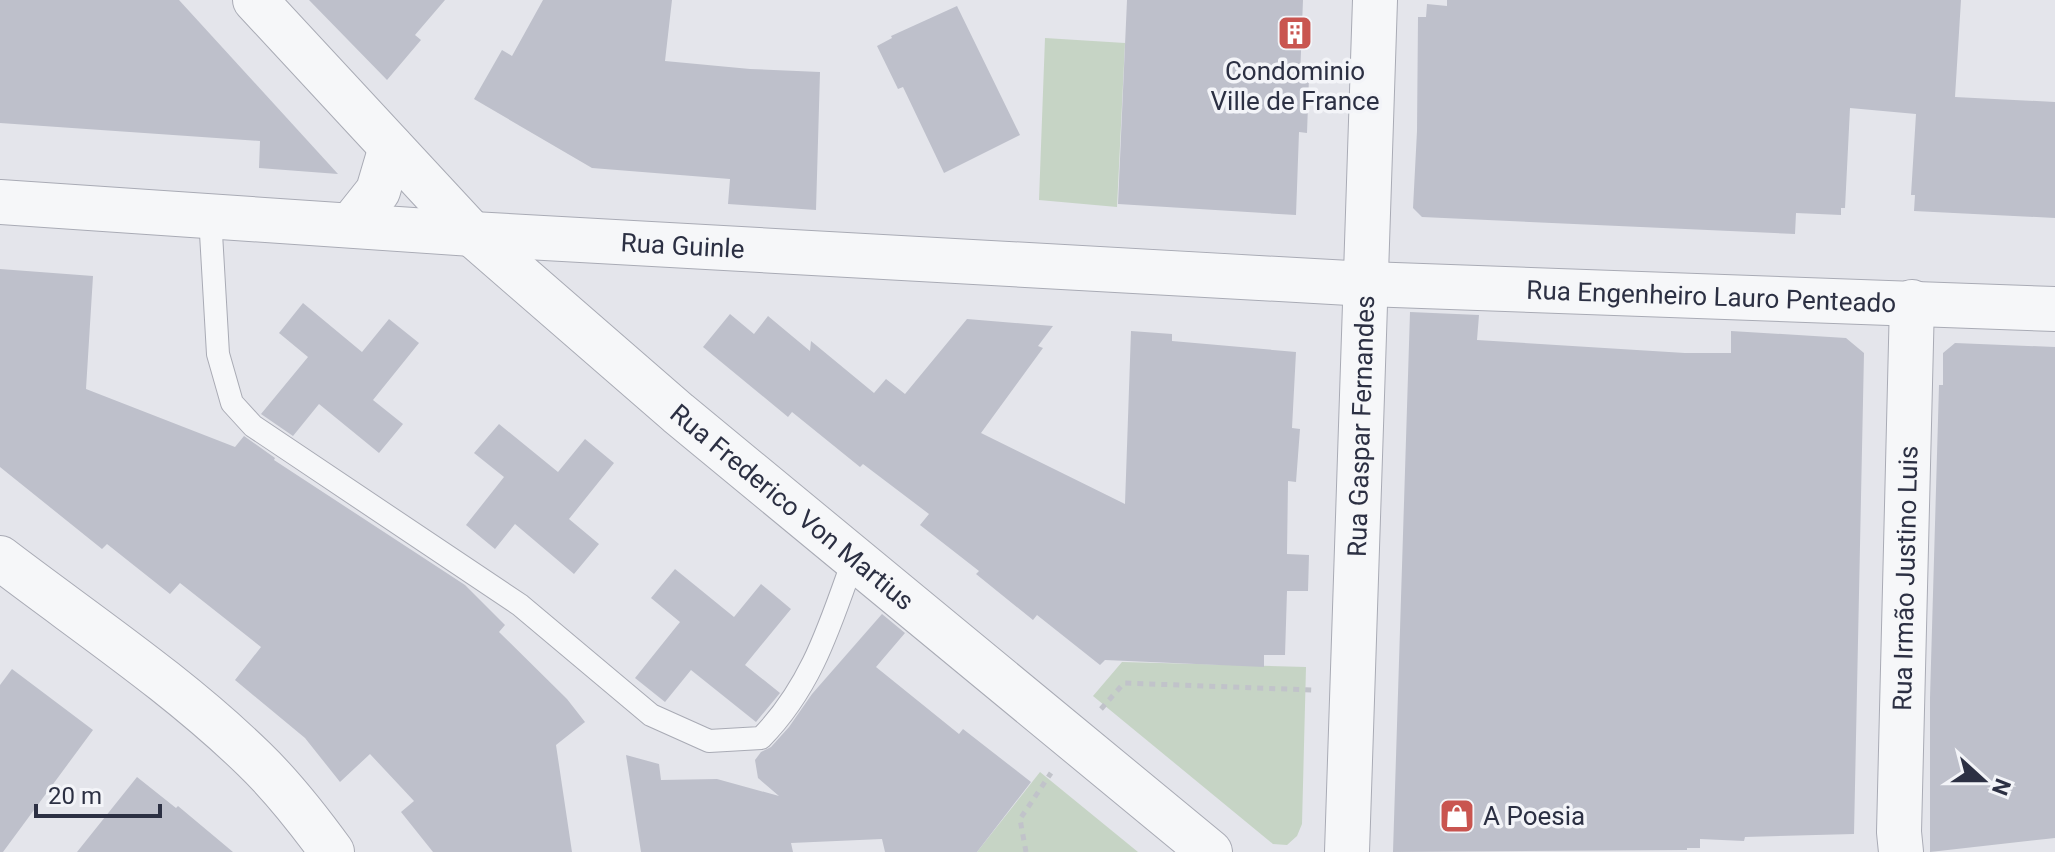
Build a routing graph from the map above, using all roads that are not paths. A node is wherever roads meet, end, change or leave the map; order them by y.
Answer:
1 (255, 0) edge
2 (1375, 0) edge
3 (391, 147) junction
4 (0, 202) edge
5 (210, 216) junction
6 (351, 225) junction
7 (472, 234) junction
8 (1367, 284) junction
9 (1912, 302) junction
10 (2055, 309) edge
11 (0, 558) edge
12 (854, 558) junction
13 (332, 852) edge
14 (1210, 852) edge
15 (1347, 852) edge
16 (1901, 852) edge

1 - 3 street, Rua Frederico Von Martius
2 - 8 street, Rua Gaspar Fernandes
3 - 6 street
3 - 7 street, Rua Frederico Von Martius
4 - 5 street, Rua Guinle
5 - 6 street, Rua Guinle
5 - 12 lane
6 - 7 street, Rua Guinle
7 - 8 street, Rua Guinle
7 - 12 street, Rua Frederico Von Martius
8 - 9 street, Rua Engenheiro Lauro Penteado
8 - 15 street, Rua Gaspar Fernandes
9 - 10 street, Rua Engenheiro Lauro Penteado
9 - 16 street, Rua Irmão Justino Luis
11 - 13 street
12 - 14 street, Rua Frederico Von Martius

